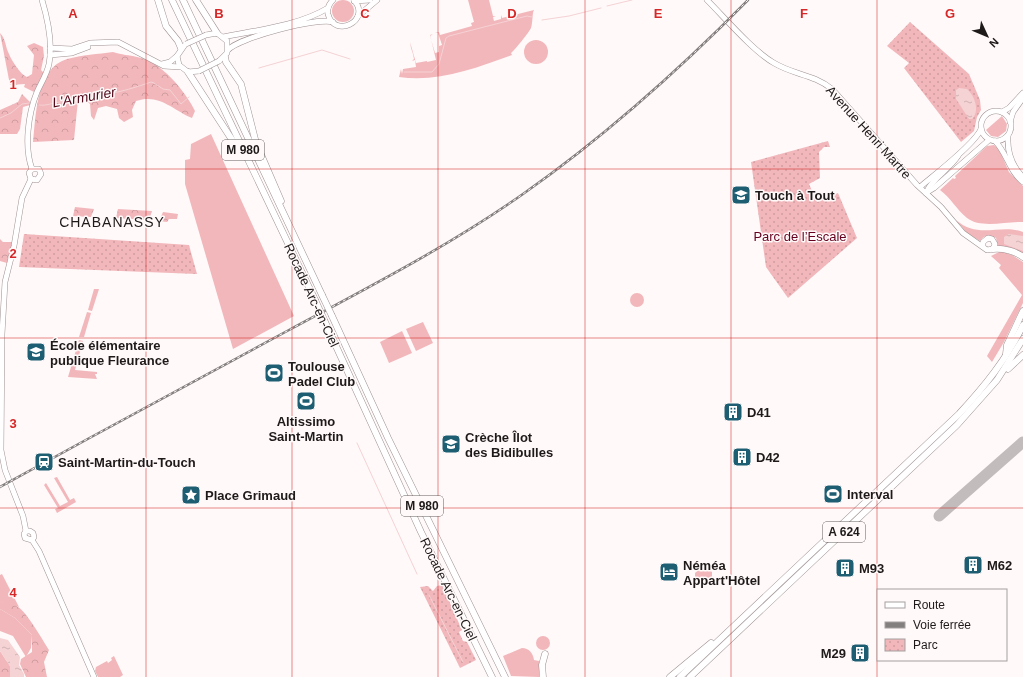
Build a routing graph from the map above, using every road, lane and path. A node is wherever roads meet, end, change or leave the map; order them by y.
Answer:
1 (42, 0) edge
2 (158, 0) edge
3 (172, 0) edge
4 (182, 0) edge
5 (196, 0) edge
6 (333, 0) edge
7 (354, 0) edge
8 (370, 0) edge
9 (377, 0) edge
10 (706, 0) edge
11 (328, 8) junction
12 (358, 16) junction
13 (333, 22) junction
14 (217, 33) junction
15 (223, 37) junction
16 (125, 45) junction
17 (50, 48) junction
18 (181, 48) junction
19 (228, 50) junction
20 (50, 54) junction
21 (177, 56) junction
22 (225, 57) junction
23 (160, 64) junction
24 (180, 67) junction
25 (188, 72) junction
26 (1023, 93) edge
27 (1023, 98) edge
28 (1002, 112) junction
29 (1010, 122) junction
30 (981, 128) junction
31 (1008, 136) junction
32 (989, 140) junction
33 (995, 142) junction
34 (961, 152) junction
35 (32, 169) junction
36 (1023, 177) edge
37 (31, 179) junction
38 (258, 182) junction
39 (1023, 182) edge
40 (920, 187) junction
41 (926, 193) junction
42 (292, 233) junction
43 (983, 246) junction
44 (993, 249) junction
45 (1023, 258) edge
46 (1023, 311) edge
47 (1023, 325) edge
48 (1023, 339) edge
49 (1023, 354) edge
50 (1009, 357) junction
51 (970, 411) junction
52 (722, 635) junction
53 (545, 654) dead end
54 (497, 659) junction
55 (94, 677) edge
56 (492, 677) edge
57 (505, 677) edge
58 (509, 677) edge
59 (543, 677) edge
60 (670, 677) edge
61 (680, 677) edge
62 (690, 677) edge

1 - 17 street
2 - 18 highway
3 - 38 highway, Rocade Arc-en-Ciel / M 980
4 - 42 highway, Rocade Arc-en-Ciel / M 980
5 - 14 highway
6 - 11 street
7 - 8 street
7 - 12 street
9 - 12 street
10 - 40 street, Avenue Henri Martre
11 - 13 street
11 - 15 street
12 - 13 street
13 - 19 street
14 - 15 street
14 - 18 street, bridge
15 - 19 street
16 - 17 street
16 - 20 street
16 - 23 street
17 - 20 street
18 - 21 street
19 - 22 street
20 - 35 street
21 - 23 street
21 - 24 street
22 - 25 street, bridge
22 - 42 highway
23 - 24 street
24 - 25 street
25 - 38 highway
26 - 28 street
27 - 29 street
28 - 29 street
28 - 30 street
29 - 31 street
30 - 32 street
30 - 34 street
31 - 33 street
31 - 36 street
32 - 33 street
32 - 41 street
33 - 39 street
34 - 40 street
34 - 41 street
35 - 37 street
35 - 37 street
37 - 55 street
38 - 56 highway, Rocade Arc-en-Ciel / M 980, bridge
40 - 41 street, Avenue Henri Martre
41 - 43 street, Avenue Henri Martre
42 - 54 highway, Rocade Arc-en-Ciel / M 980, bridge
43 - 44 street
43 - 44 street
44 - 45 highway
46 - 50 highway
47 - 50 highway, A 624
48 - 50 highway
49 - 51 highway
50 - 51 highway, A 624
50 - 52 highway, A 624
51 - 62 highway, A 624
52 - 60 highway
52 - 61 highway, A 624
53 - 59 highway
54 - 57 highway, M 980
54 - 58 highway, M 980

